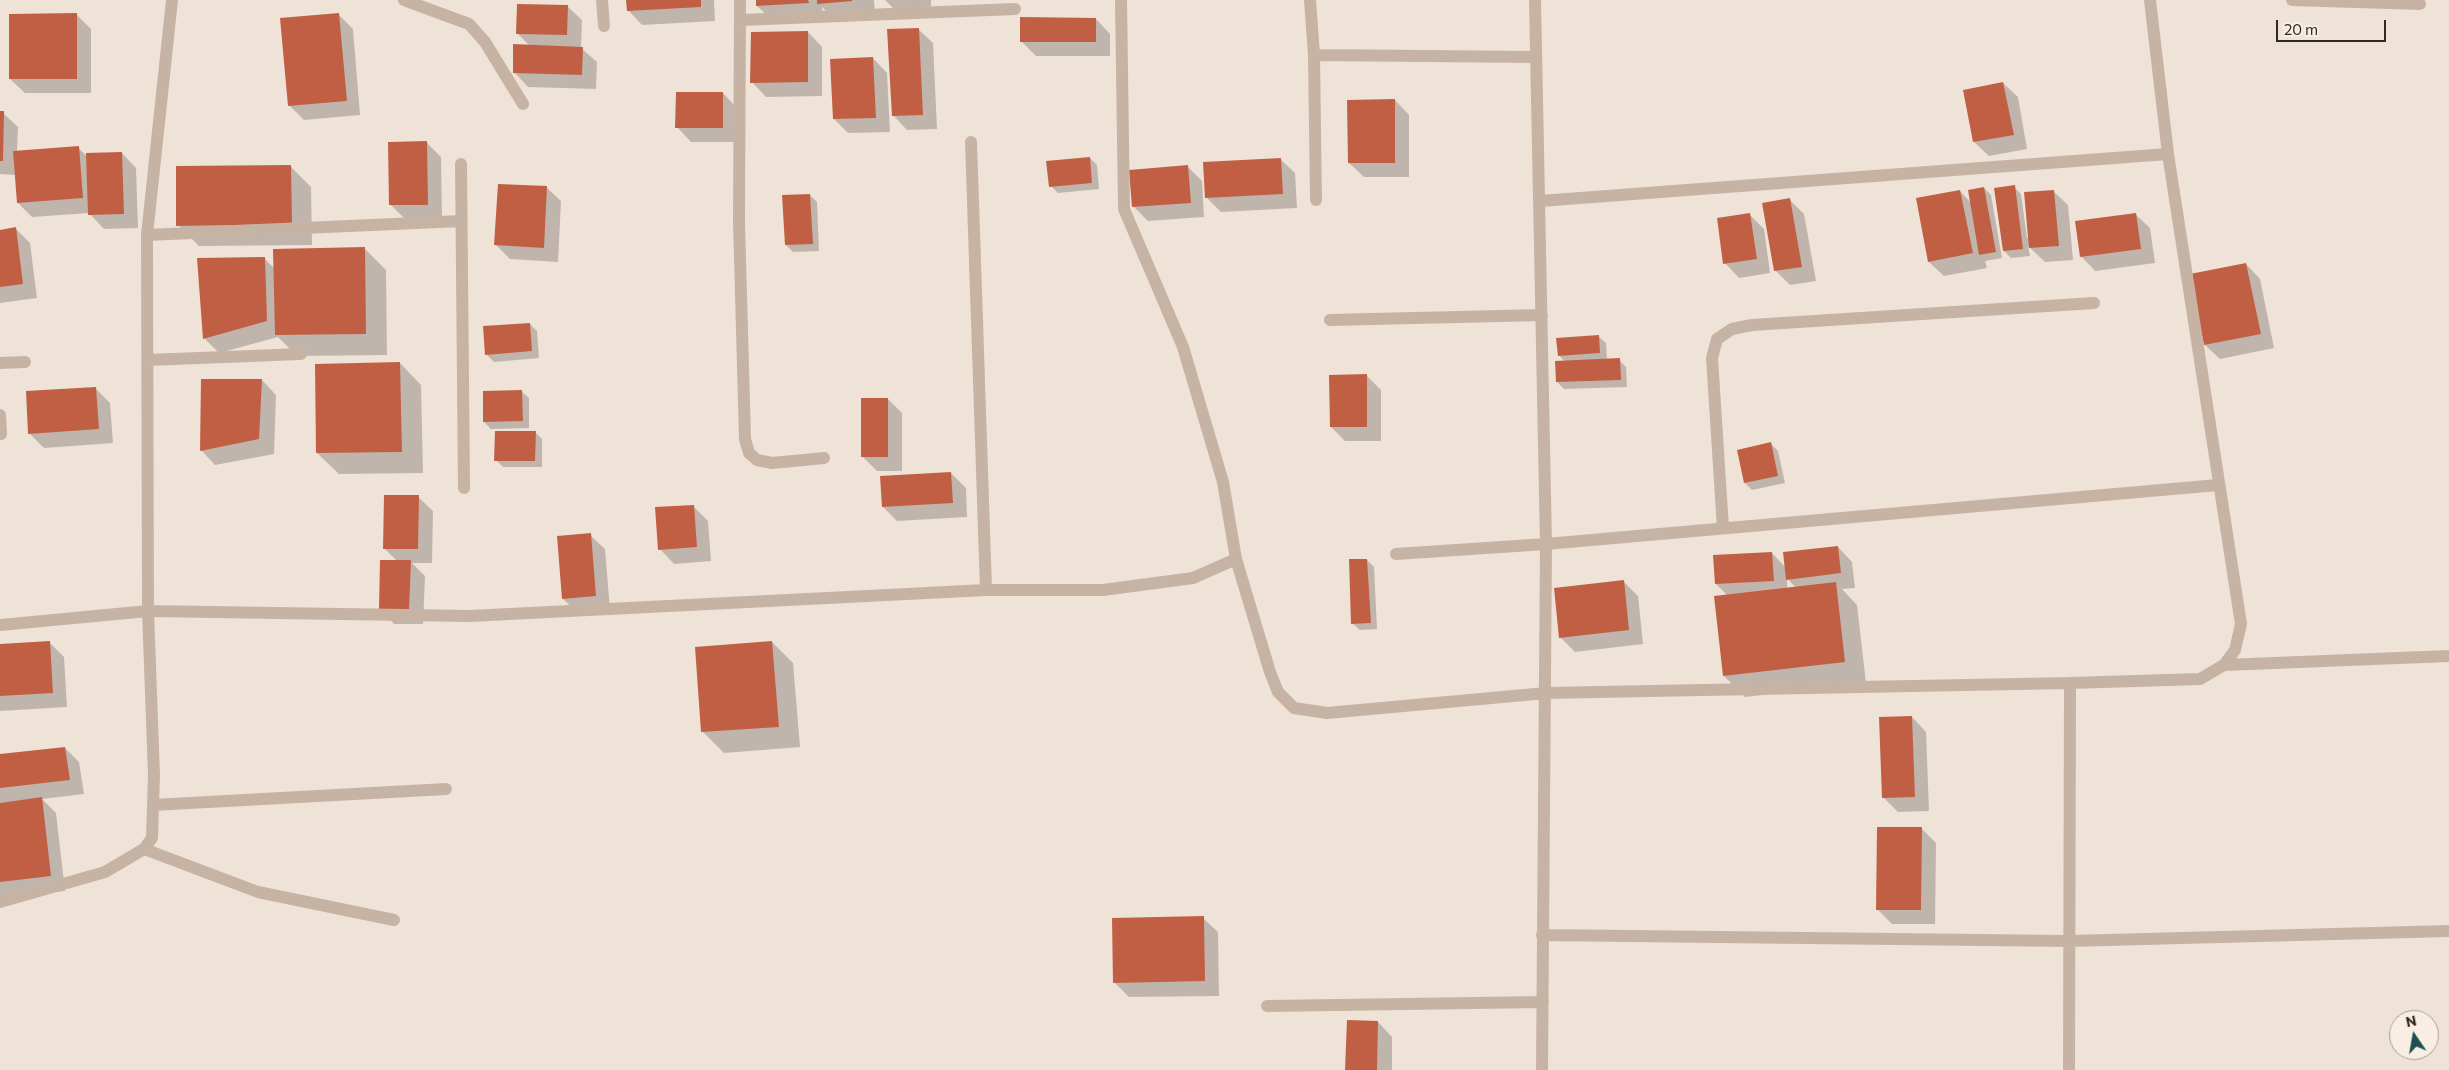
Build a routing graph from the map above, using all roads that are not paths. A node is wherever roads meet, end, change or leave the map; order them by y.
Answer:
1 (172, 0) edge
2 (404, 0) edge
3 (602, 0) edge
4 (740, 0) edge
5 (1121, 0) edge
6 (1310, 0) edge
7 (1534, 0) edge
8 (2150, 0) edge
9 (2292, 0) edge
10 (417, 2) edge
11 (2420, 4) dead end
12 (1015, 9) dead end
13 (741, 20) junction
14 (604, 26) dead end
15 (1314, 55) junction
16 (1535, 57) junction
17 (523, 104) dead end
18 (971, 142) dead end
19 (2168, 154) junction
20 (461, 164) dead end
21 (1316, 200) dead end
22 (1540, 201) junction
23 (461, 221) junction
24 (147, 235) junction
25 (2094, 303) dead end
26 (1542, 315) junction
27 (1330, 320) dead end
28 (301, 354) dead end
29 (148, 360) junction
30 (25, 362) dead end
31 (0, 363) edge
32 (0, 415) edge
33 (1, 434) edge
34 (824, 458) dead end
35 (2218, 485) junction
36 (464, 488) dead end
37 (1723, 528) junction
38 (1546, 544) junction
39 (1396, 554) dead end
40 (1236, 559) junction
41 (986, 590) junction
42 (148, 611) junction
43 (0, 624) edge
44 (2449, 656) edge
45 (2224, 666) junction
46 (2070, 683) junction
47 (1546, 693) junction
48 (446, 789) dead end
49 (153, 805) junction
50 (144, 849) junction
51 (0, 902) edge
52 (394, 920) dead end
53 (2449, 931) edge
54 (1542, 935) junction
55 (2069, 941) junction
56 (1543, 1002) junction
57 (1267, 1006) dead end
58 (1542, 1070) edge
59 (2068, 1070) edge

1 - 24 street
2 - 10 street
3 - 14 street
4 - 13 street
5 - 40 street
6 - 15 street
7 - 16 street
8 - 19 street
9 - 11 street
10 - 17 street
12 - 13 street
13 - 34 street
15 - 16 street
15 - 21 street
16 - 22 street
18 - 41 street
19 - 22 street
19 - 35 street
20 - 23 street
22 - 26 street
23 - 24 street
23 - 36 street
24 - 29 street
25 - 37 street
26 - 27 street
26 - 38 street
28 - 29 street
29 - 42 street
30 - 31 street
32 - 33 street
35 - 37 street
35 - 45 street
37 - 38 street
38 - 39 street
38 - 47 street
40 - 41 street
40 - 47 street
41 - 42 street
42 - 43 street
42 - 49 street
44 - 45 street
45 - 46 street
46 - 47 street
46 - 55 street
47 - 54 street
48 - 49 street
49 - 50 street
50 - 51 street
50 - 52 street
53 - 55 street
54 - 55 street
54 - 56 street
55 - 59 street
56 - 57 street
56 - 58 street

